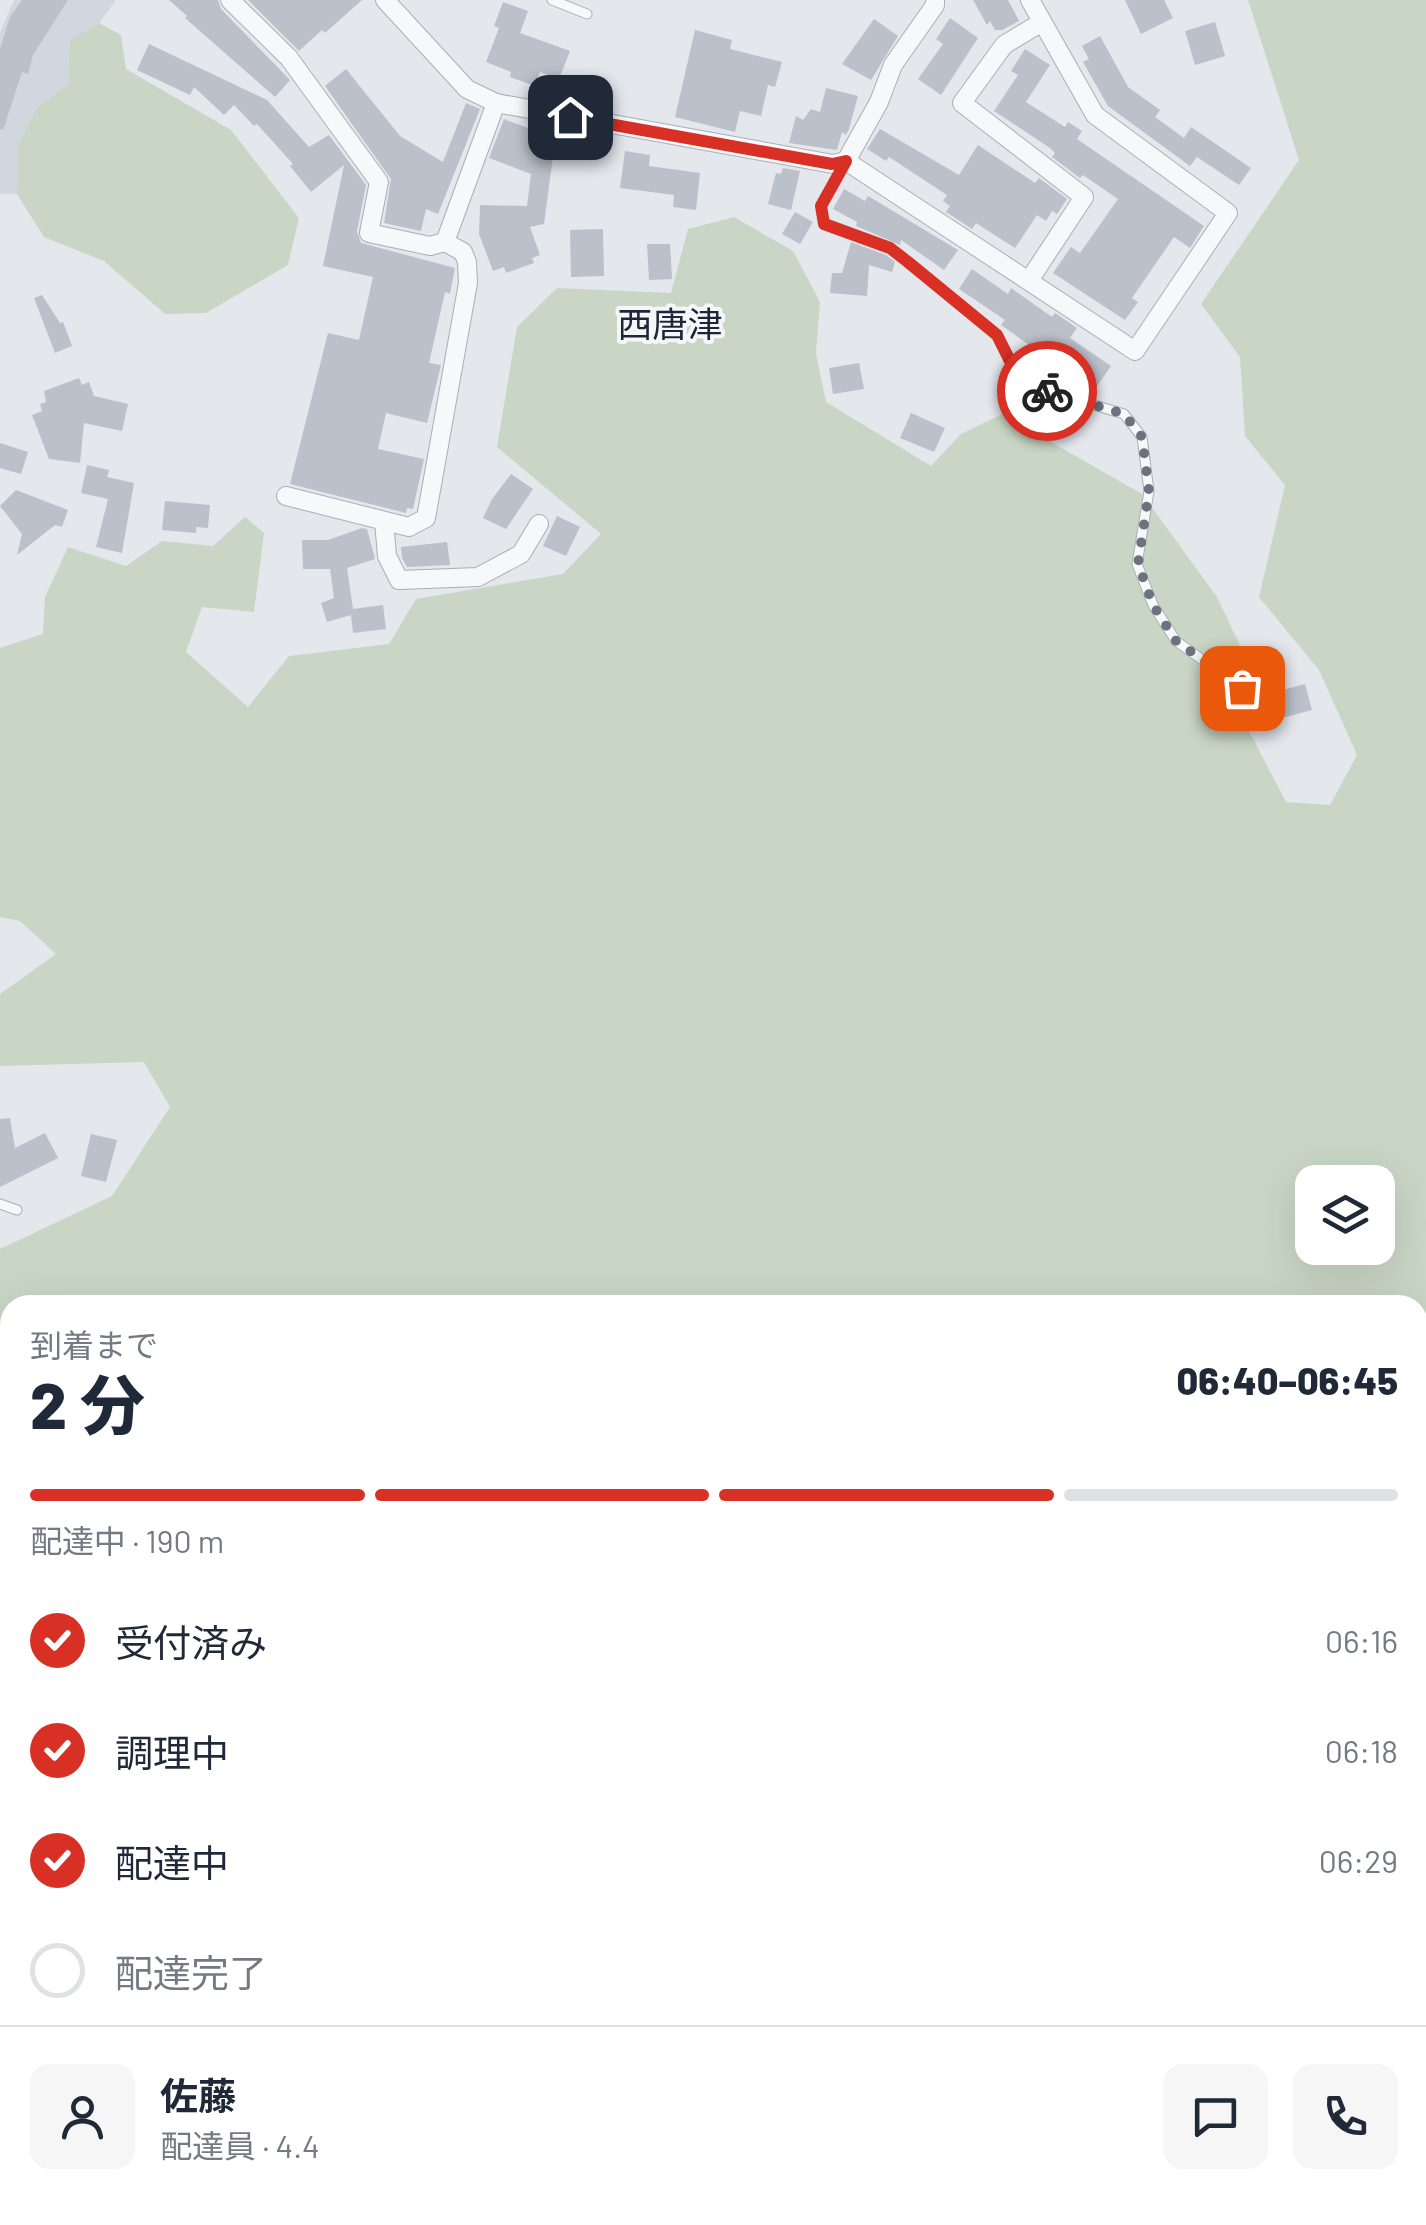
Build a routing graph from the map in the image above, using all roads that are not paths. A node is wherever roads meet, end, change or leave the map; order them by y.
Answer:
1 (230, 0) edge
2 (385, 0) edge
3 (552, 0) edge
4 (935, 0) edge
5 (1030, 0) edge
6 (586, 14) dead end
7 (1042, 22) junction
8 (496, 104) junction
9 (846, 161) junction
10 (445, 242) junction
11 (1030, 279) junction
12 (286, 496) dead end
13 (384, 521) junction
14 (539, 524) dead end
15 (1242, 688) dead end
16 (0, 1204) edge
17 (17, 1210) dead end

1 - 10 street
2 - 8 street
3 - 6 lane
4 - 9 street
5 - 7 street
7 - 11 street
7 - 11 street
8 - 9 street
8 - 10 street
9 - 11 street
9 - 15 lane
10 - 13 street
12 - 13 street
13 - 14 street
16 - 17 lane

